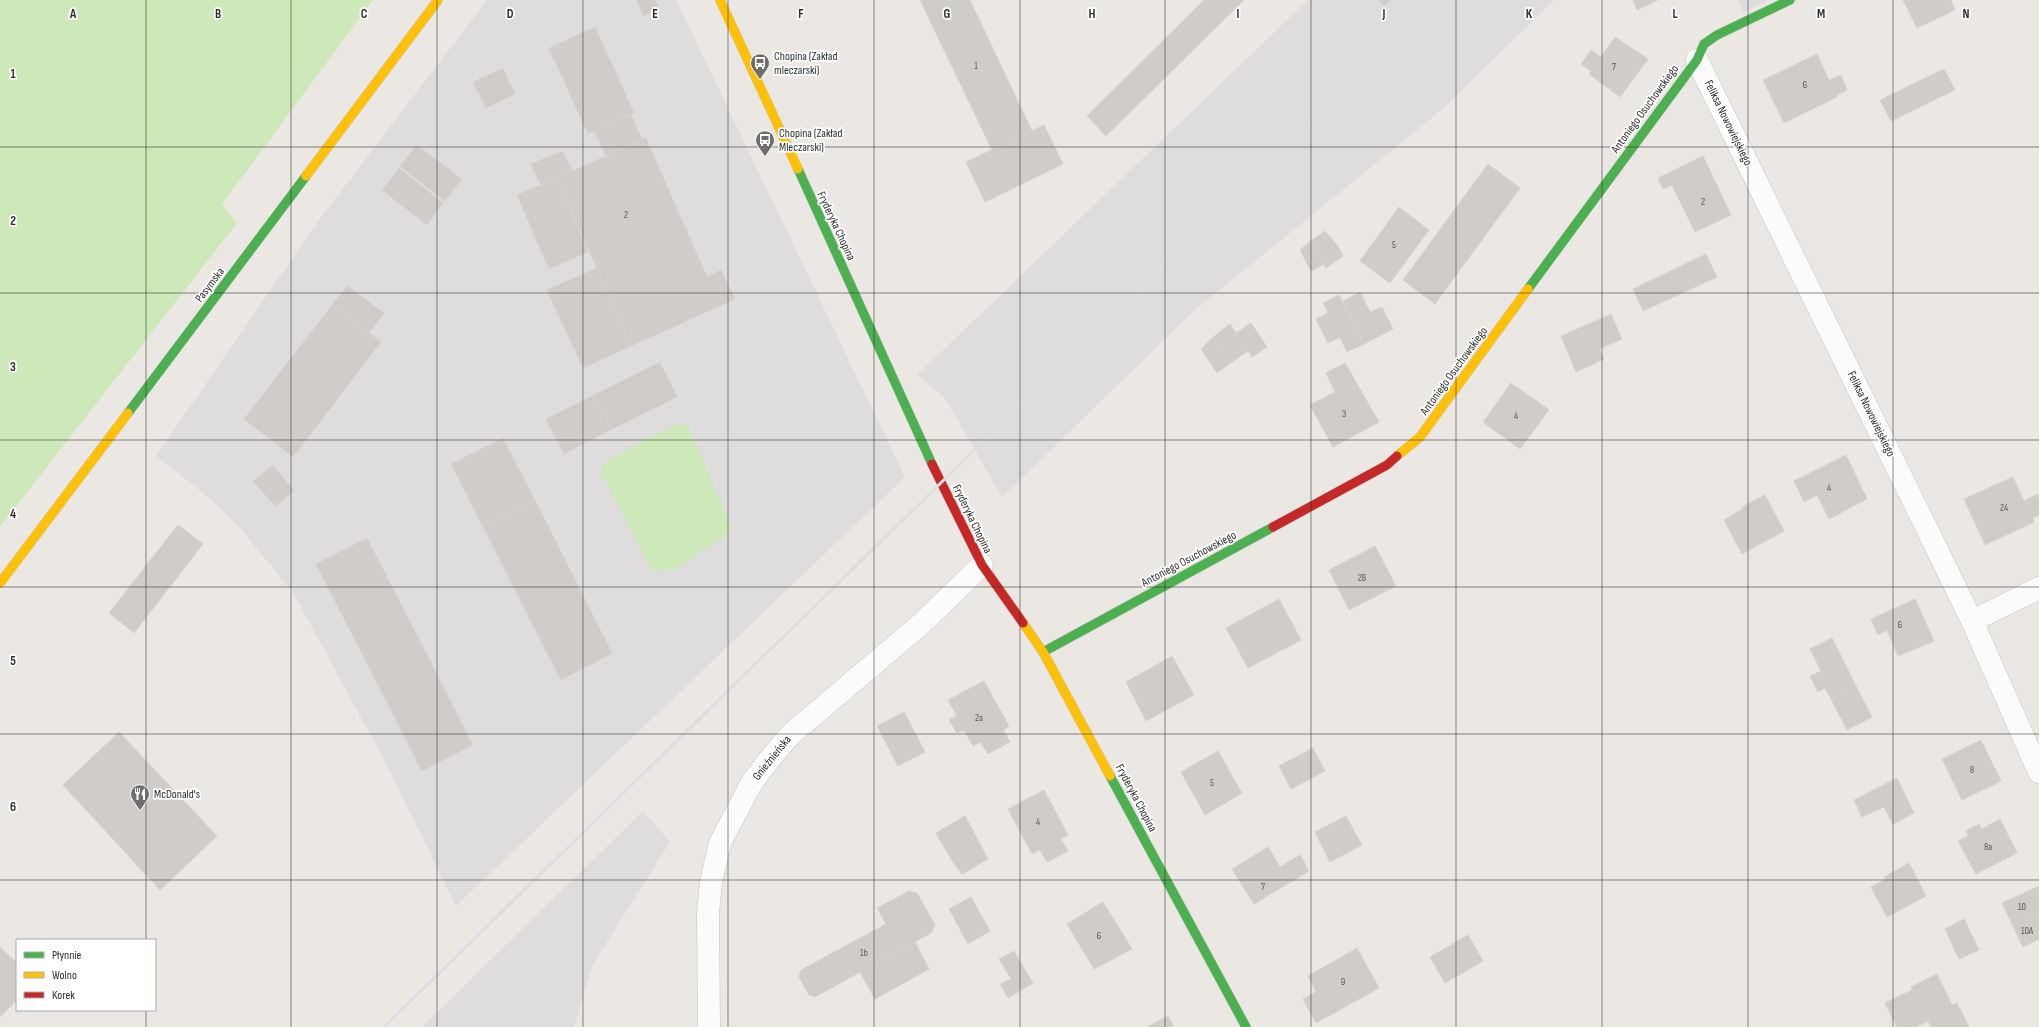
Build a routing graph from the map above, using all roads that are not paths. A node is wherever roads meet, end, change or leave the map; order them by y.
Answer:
1 (438, 0) edge
2 (720, 0) edge
3 (1790, 0) edge
4 (1697, 60) junction
5 (982, 565) junction
6 (0, 583) edge
7 (2039, 588) edge
8 (1972, 621) junction
9 (1042, 652) junction
10 (2039, 772) edge
11 (709, 1027) edge
12 (1246, 1027) edge

1 - 6 street, Pasymska
2 - 5 street, Fryderyka Chopina
3 - 4 street, Antoniego Osuchowskiego
4 - 8 street, Feliksa Nowowiejskiego
4 - 9 street, Antoniego Osuchowskiego
5 - 9 street, Fryderyka Chopina
5 - 11 street, Gnieźnieńska
7 - 8 street
8 - 10 street, Feliksa Nowowiejskiego
9 - 12 street, Fryderyka Chopina

